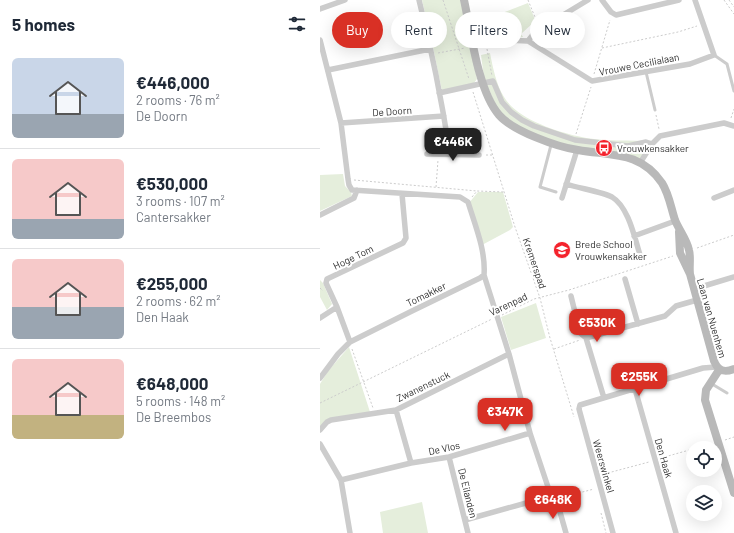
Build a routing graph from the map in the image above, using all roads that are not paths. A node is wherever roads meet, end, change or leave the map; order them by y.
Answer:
1 (345, 0) edge
2 (419, 0) edge
3 (464, 0) edge
4 (588, 0) edge
5 (602, 0) edge
6 (679, 0) edge
7 (695, 0) edge
8 (320, 9) edge
9 (467, 12) edge
10 (320, 40) edge
11 (522, 40) edge
12 (528, 41) junction
13 (474, 48) edge
14 (431, 51) junction
15 (714, 55) junction
16 (328, 70) junction
17 (646, 72) junction
18 (483, 83) junction
19 (734, 91) edge
20 (439, 93) junction
21 (655, 110) road end
22 (444, 116) junction
23 (341, 123) junction
24 (731, 125) edge
25 (552, 143) junction
26 (652, 144) junction
27 (577, 150) junction
28 (427, 154) dead end
29 (450, 154) junction
30 (479, 154) road end
31 (640, 163) junction
32 (566, 184) junction
33 (357, 190) junction
34 (734, 190) edge
35 (556, 192) dead end
36 (402, 194) junction
37 (562, 198) dead end
38 (714, 198) dead end
39 (320, 215) edge
40 (677, 224) junction
41 (634, 236) junction
42 (642, 258) dead end
43 (690, 274) junction
44 (484, 275) junction
45 (734, 277) edge
46 (625, 280) dead end
47 (694, 289) junction
48 (571, 296) dead end
49 (697, 300) junction
50 (337, 307) junction
51 (320, 318) edge
52 (638, 324) junction
53 (586, 338) junction
54 (350, 342) junction
55 (509, 354) junction
56 (718, 368) junction
57 (734, 370) edge
58 (320, 378) edge
59 (710, 383) junction
60 (635, 389) junction
61 (727, 393) dead end
62 (604, 398) junction
63 (396, 410) junction
64 (320, 430) edge
65 (530, 433) junction
66 (320, 444) edge
67 (450, 457) junction
68 (411, 463) junction
69 (341, 480) junction
70 (734, 493) edge
71 (554, 497) junction
72 (465, 520) junction
73 (350, 533) edge
74 (468, 533) edge
75 (566, 533) edge
76 (613, 533) edge
77 (676, 533) edge

1 - 8 street
2 - 14 street
3 - 9 street, Laan van Nuenhem
4 - 12 street
5 - 6 street
7 - 15 street
10 - 16 street
11 - 12 street
12 - 17 street, Vrouwe Cecilialaan
13 - 18 street, Laan van Nuenhem
14 - 16 street
14 - 20 street
15 - 17 street, Vrouwe Cecilialaan
15 - 19 lane
16 - 23 street
17 - 21 lane
18 - 20 street
18 - 25 street, Laan van Nuenhem
18 - 26 street
20 - 22 street
22 - 23 street, De Doorn
22 - 29 street
23 - 33 street
24 - 26 street
25 - 27 street, Laan van Nuenhem
25 - 35 lane
26 - 31 street
27 - 31 street, Laan van Nuenhem
27 - 32 street
28 - 29 street
29 - 30 street
31 - 40 street, Laan van Nuenhem
32 - 37 street
32 - 41 street
33 - 36 street
33 - 39 street
34 - 38 street
36 - 44 street
36 - 50 street, Hoge Tom
40 - 41 street
40 - 43 street, Laan van Nuenhem
40 - 43 street, Laan van Nuenhem
41 - 42 street
43 - 47 street, Laan van Nuenhem
44 - 54 street, Tomakker
44 - 55 street
45 - 47 street
46 - 52 street
47 - 49 street, Laan van Nuenhem
48 - 53 street
49 - 52 street
49 - 56 street, Laan van Nuenhem
50 - 51 street
50 - 54 street, Hoge Tom
52 - 53 street
53 - 62 street
54 - 58 street, Tomakker
55 - 63 street, Zwanenstuck
55 - 65 street
56 - 57 street
56 - 59 street
56 - 60 street
59 - 61 lane
59 - 70 street
60 - 62 street
60 - 77 street, Den Haak
62 - 76 street, Weerswinkel
63 - 64 street, Zwanenstuck
63 - 68 street
65 - 67 street, De Vlos
65 - 71 street
66 - 69 street
67 - 68 street, De Vlos
67 - 72 street, De Eilanden
68 - 69 street, De Vlos
69 - 73 street
71 - 72 street
71 - 75 street
72 - 74 street, De Eilanden

